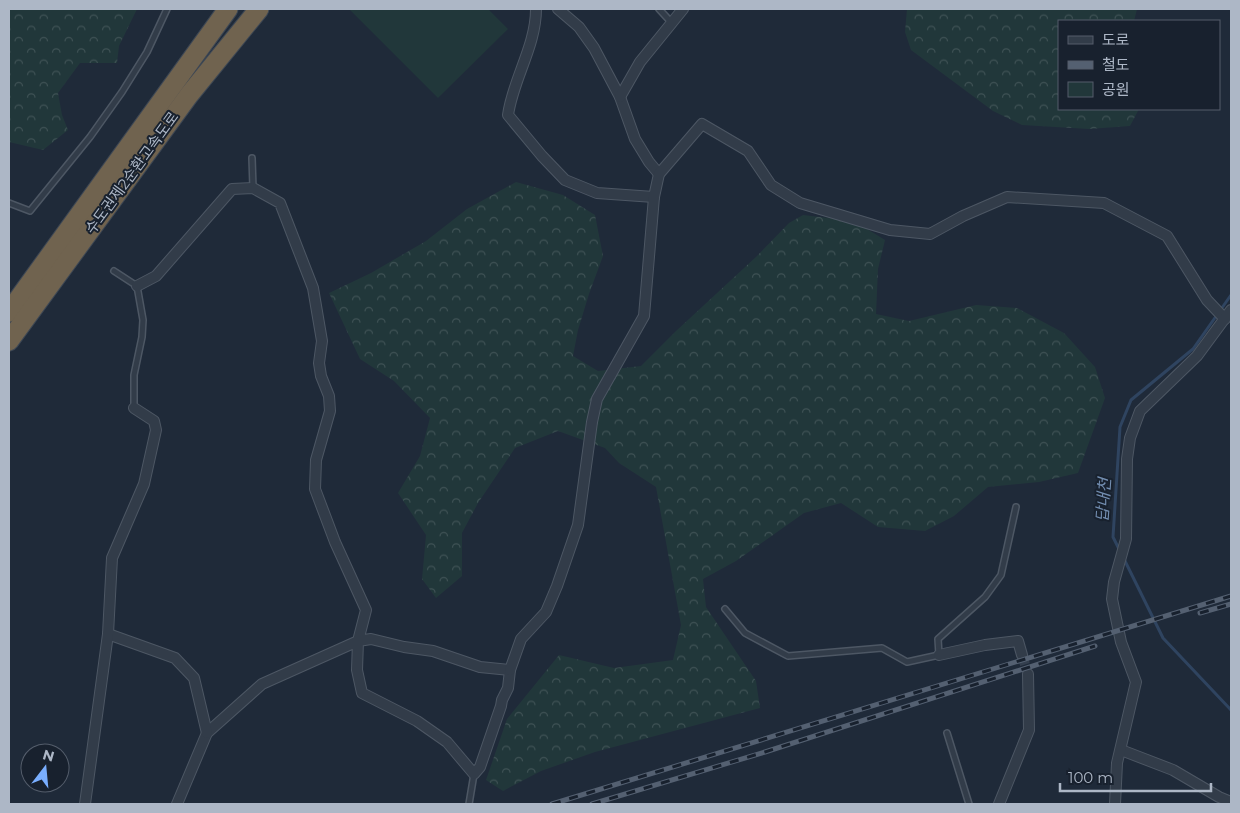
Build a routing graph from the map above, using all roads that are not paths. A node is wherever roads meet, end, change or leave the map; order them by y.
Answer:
1 (167, 9) edge
2 (228, 9) edge
3 (259, 9) edge
4 (536, 9) edge
5 (558, 9) edge
6 (659, 9) edge
7 (683, 9) edge
8 (671, 22) junction
9 (620, 97) junction
10 (252, 158) dead end
11 (659, 174) junction
12 (253, 188) junction
13 (654, 197) junction
14 (9, 203) edge
15 (114, 271) dead end
16 (137, 286) junction
17 (9, 312) edge
18 (1227, 315) edge
19 (9, 342) edge
20 (134, 408) joint
21 (1016, 507) dead end
22 (725, 609) dead end
23 (108, 634) junction
24 (358, 642) junction
25 (939, 655) junction
26 (1022, 655) tunnel mouth
27 (510, 670) junction
28 (1028, 674) tunnel mouth
29 (207, 733) junction
30 (947, 733) dead end
31 (1121, 750) junction
32 (474, 774) junction
33 (1231, 802) edge
34 (85, 804) edge
35 (177, 804) edge
36 (468, 804) edge
37 (969, 804) edge
38 (999, 804) edge
39 (1115, 804) edge

1 - 14 lane
2 - 17 highway, 수도권제2순환고속도로
3 - 19 highway, 수도권제2순환고속도로
4 - 13 street
5 - 9 street
6 - 8 lane
7 - 8 street
8 - 9 street
9 - 11 street
10 - 12 lane
11 - 13 street
11 - 18 street
12 - 16 street
12 - 24 street
13 - 27 street
15 - 16 lane
16 - 20 lane
18 - 31 street
20 - 23 street
21 - 25 lane
22 - 25 lane
23 - 29 street
23 - 34 street
24 - 27 street
24 - 29 street
24 - 32 street
25 - 26 street
27 - 32 street
28 - 38 street
29 - 35 street
30 - 37 lane
31 - 33 street
31 - 39 street
32 - 36 lane

